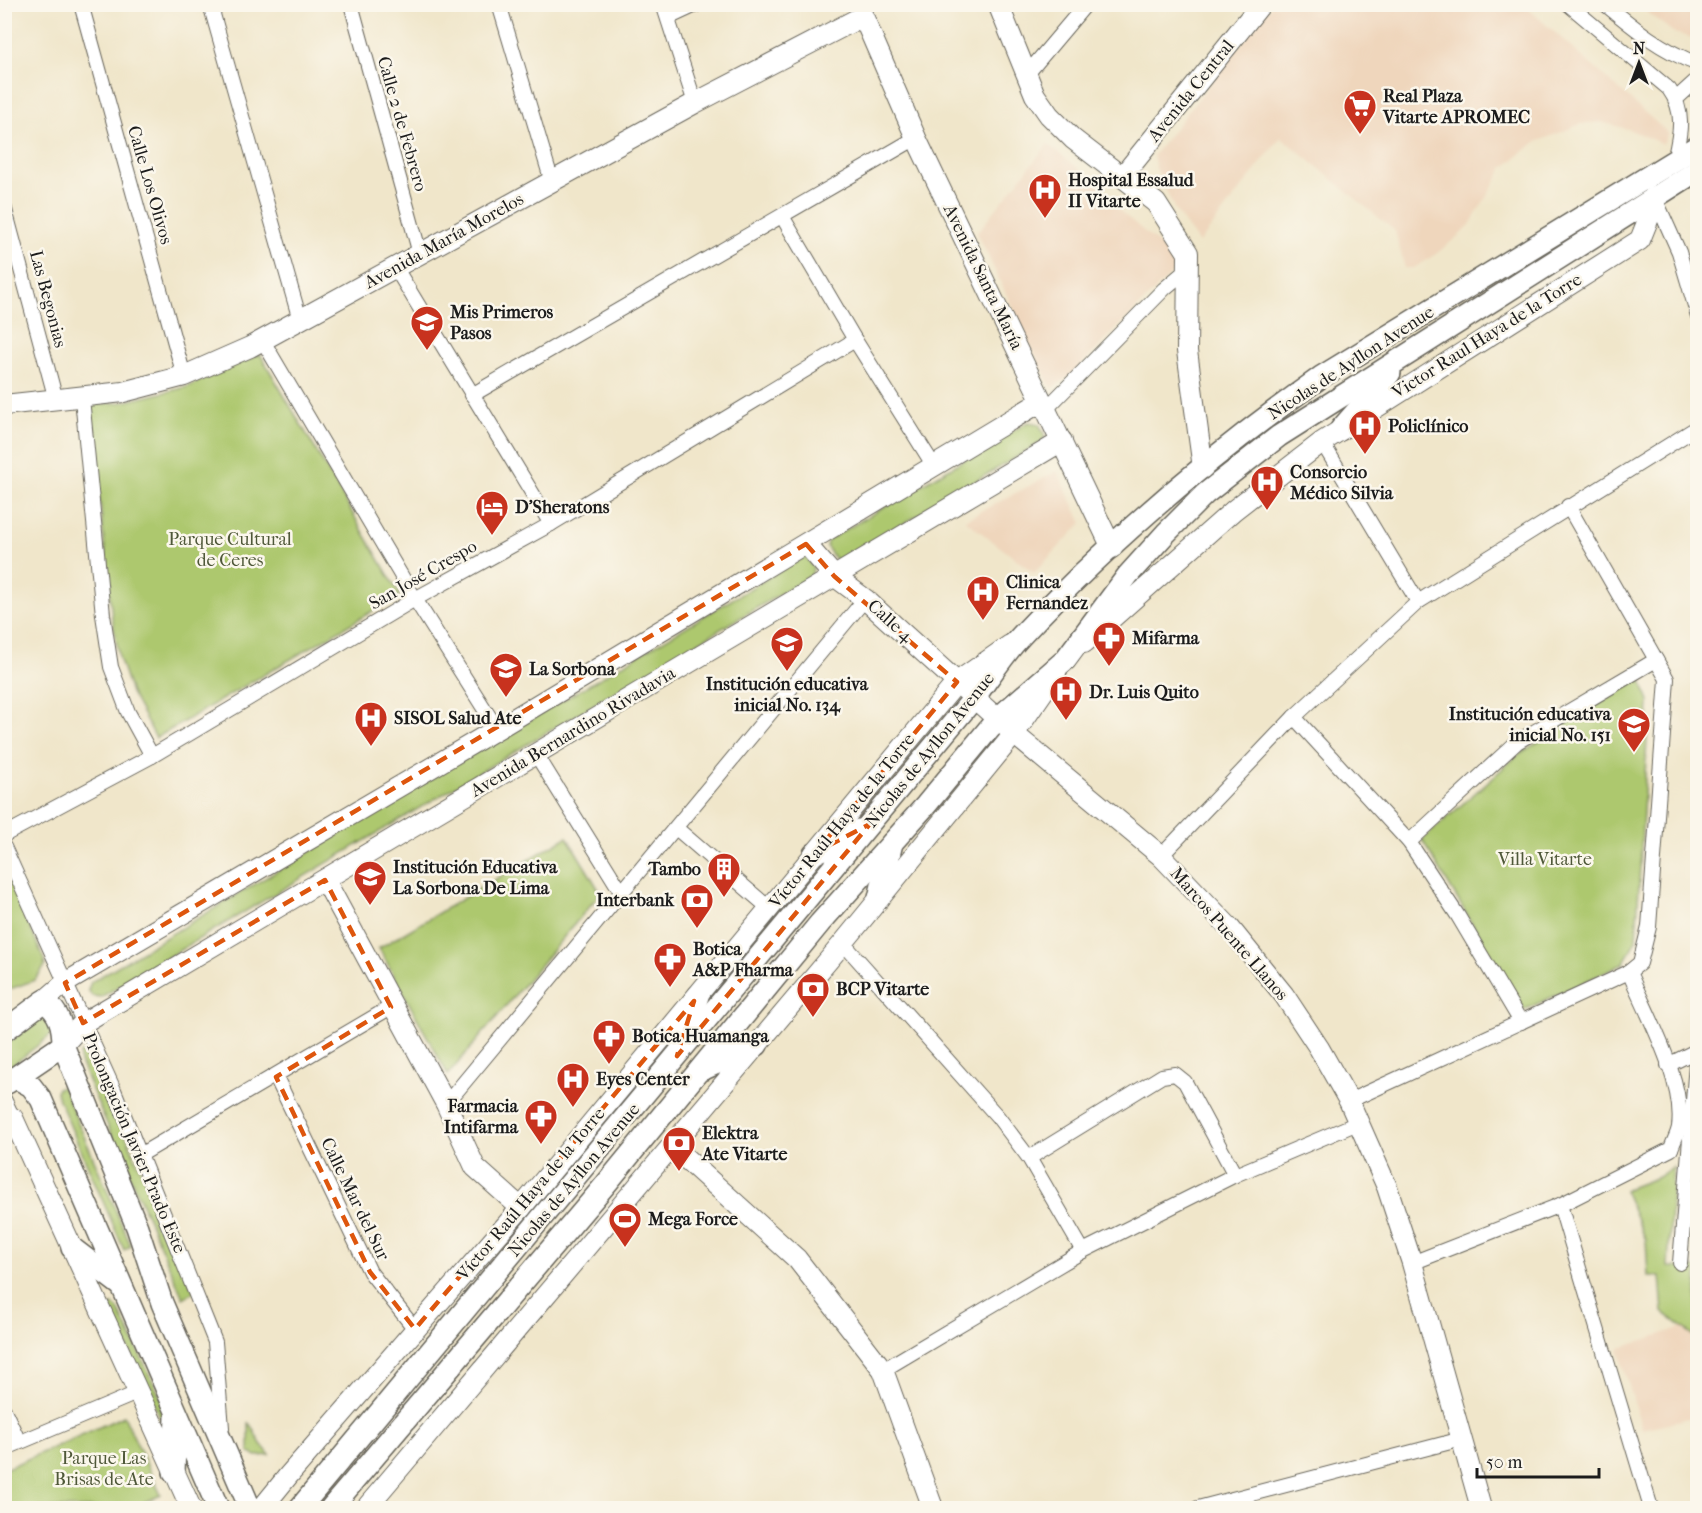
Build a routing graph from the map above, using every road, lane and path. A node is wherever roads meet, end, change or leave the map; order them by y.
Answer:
1 (81, 4) edge
2 (210, 4) edge
3 (351, 4) edge
4 (499, 4) edge
5 (698, 4) edge
6 (998, 4) edge
7 (1086, 4) edge
8 (1261, 4) edge
9 (1568, 4) edge
10 (1605, 4) edge
11 (861, 10) edge
12 (665, 11) edge
13 (1698, 64) edge
14 (1027, 74) junction
15 (1698, 79) edge
16 (1676, 99) junction
17 (695, 103) junction
18 (916, 138) junction
19 (1698, 146) edge
20 (1674, 161) junction
21 (1698, 170) edge
22 (1122, 177) junction
23 (552, 182) junction
24 (1654, 196) junction
25 (4, 206) edge
26 (782, 216) junction
27 (420, 254) junction
28 (394, 267) junction
29 (1190, 267) junction
30 (1698, 316) edge
31 (300, 320) junction
32 (263, 340) junction
33 (855, 340) junction
34 (1406, 355) junction
35 (184, 376) junction
36 (472, 395) junction
37 (82, 398) junction
38 (56, 400) junction
39 (4, 405) edge
40 (1044, 405) junction
41 (1698, 427) edge
42 (1341, 429) junction
43 (1062, 441) junction
44 (1322, 442) junction
45 (934, 466) junction
46 (1203, 468) junction
47 (1568, 506) junction
48 (550, 524) junction
49 (806, 544) junction
50 (1112, 548) junction
51 (834, 576) junction
52 (416, 599) junction
53 (865, 599) junction
54 (1418, 602) junction
55 (1019, 638) junction
56 (1065, 660) junction
57 (1656, 660) junction
58 (957, 682) junction
59 (974, 698) junction
60 (1294, 717) junction
61 (997, 719) junction
62 (497, 729) junction
63 (1014, 734) junction
64 (536, 754) junction
65 (152, 756) junction
66 (870, 824) junction
67 (676, 828) junction
68 (4, 835) edge
69 (893, 840) junction
70 (1409, 842) junction
71 (4, 847) edge
72 (814, 854) junction
73 (1161, 856) junction
74 (325, 880) junction
75 (622, 893) junction
76 (879, 898) junction
77 (770, 909) junction
78 (843, 943) junction
79 (1629, 972) junction
80 (65, 983) junction
81 (698, 996) junction
82 (39, 1005) junction
83 (391, 1007) junction
84 (4, 1017) edge
85 (1521, 1022) junction
86 (83, 1023) junction
87 (4, 1031) edge
88 (63, 1045) junction
89 (757, 1045) junction
90 (1697, 1051) edge
91 (677, 1056) junction
92 (1668, 1065) junction
93 (698, 1072) junction
94 (276, 1077) junction
95 (10, 1081) edge
96 (4, 1099) edge
97 (1349, 1101) junction
98 (446, 1104) junction
99 (9, 1120) edge
100 (1360, 1122) junction
101 (672, 1146) junction
102 (140, 1155) junction
103 (1029, 1158) junction
104 (1236, 1175) junction
105 (1560, 1204) junction
106 (521, 1208) junction
107 (72, 1248) junction
108 (1083, 1251) junction
109 (1412, 1263) junction
110 (1680, 1263) dead end
111 (122, 1286) junction
112 (415, 1329) junction
113 (883, 1370) junction
114 (137, 1393) junction
115 (4, 1410) edge
116 (176, 1411) junction
117 (1462, 1439) junction
118 (19, 1442) junction
119 (4, 1449) edge
120 (223, 1450) junction
121 (174, 1472) junction
122 (191, 1509) edge
123 (218, 1509) edge
124 (250, 1509) edge
125 (262, 1509) edge
126 (300, 1509) edge
127 (331, 1509) edge
128 (366, 1509) edge
129 (933, 1509) edge
130 (1198, 1509) edge
131 (1481, 1509) edge
132 (1651, 1509) edge

1 - 35 street, Calle Los Olivos
2 - 31 street
3 - 27 street, Calle 2 de Febrero
4 - 23 street
5 - 12 street
6 - 14 street
7 - 14 street
8 - 22 street, Avenida Central
9 - 16 street
10 - 13 street
11 - 17 street, Avenida María Morelos
11 - 18 street, Avenida Santa María
12 - 17 street
14 - 22 street
15 - 16 street
16 - 20 street
17 - 23 street, Avenida María Morelos
18 - 26 street
18 - 40 street, Avenida Santa María
19 - 20 main road, Nicolas de Ayllon Avenue
20 - 46 main road, Nicolas de Ayllon Avenue
21 - 24 main road, Nicolas de Ayllon Avenue
22 - 29 street
23 - 27 street, Avenida María Morelos
24 - 30 street
24 - 34 main road, Nicolas de Ayllon Avenue
24 - 42 street, Victor Raul Haya de la Torre
25 - 38 street, Las Begonias
26 - 33 street
26 - 36 street
27 - 28 street, Avenida María Morelos
28 - 31 street, Avenida María Morelos
28 - 36 street
29 - 40 street
29 - 46 street
31 - 32 street, Avenida María Morelos
32 - 35 street, Avenida María Morelos
32 - 52 street
33 - 45 street
33 - 48 street, San José Crespo
34 - 42 main road
34 - 56 main road, Nicolas de Ayllon Avenue
35 - 37 street, Avenida María Morelos
36 - 48 street
37 - 38 street, Avenida María Morelos
37 - 65 street
38 - 39 street, Avenida María Morelos
40 - 43 street, Avenida Santa María
40 - 45 street
41 - 47 street
42 - 44 street, Victor Raul Haya de la Torre
43 - 50 street, Avenida Santa María
43 - 51 street, Avenida Bernardino Rivadavia
44 - 54 street
44 - 56 street, Victor Raul Haya de la Torre
45 - 49 street
46 - 50 main road, Nicolas de Ayllon Avenue
47 - 54 street
47 - 57 street
48 - 52 street, San José Crespo
49 - 51 street, Calle 4
49 - 62 street
50 - 55 main road, Nicolas de Ayllon Avenue
51 - 53 street, Calle 4
51 - 64 street, Avenida Bernardino Rivadavia
52 - 62 street
52 - 65 street, San José Crespo
53 - 58 street, Calle 4
53 - 67 street
54 - 60 street
55 - 58 street
55 - 59 main road, Nicolas de Ayllon Avenue
56 - 61 main road, Nicolas de Ayllon Avenue
56 - 63 street, Victor Raul Haya de la Torre
57 - 70 street
57 - 79 street
58 - 59 street, Calle 4
58 - 72 street, Víctor Raúl Haya de la Torre
59 - 61 street, Marcos Puente Llanos
59 - 66 main road, Nicolas de Ayllon Avenue
60 - 70 street
60 - 73 street
61 - 63 street, Marcos Puente Llanos
61 - 69 main road, Nicolas de Ayllon Avenue
62 - 80 street
63 - 73 street, Marcos Puente Llanos
63 - 76 street
64 - 74 street, Avenida Bernardino Rivadavia
64 - 75 street
65 - 68 street, San José Crespo
66 - 72 main road
66 - 91 main road, Nicolas de Ayllon Avenue
67 - 75 street
67 - 77 street
69 - 76 main road
69 - 93 main road, Nicolas de Ayllon Avenue
70 - 85 street
71 - 80 street, Prolongación Javier Prado Este
72 - 77 street, Víctor Raúl Haya de la Torre
73 - 97 street, Marcos Puente Llanos
74 - 83 street
74 - 86 street, Avenida Bernardino Rivadavia
75 - 98 street
76 - 78 street
77 - 81 street, Víctor Raúl Haya de la Torre
78 - 89 street
78 - 103 street
79 - 85 street
79 - 92 street
80 - 82 street
80 - 86 street, Prolongación Javier Prado Este
81 - 91 main road
81 - 106 street, Víctor Raúl Haya de la Torre
82 - 84 street
82 - 87 main road
82 - 88 main road, Prolongación Javier Prado Este
83 - 94 street
83 - 98 street
85 - 97 street
86 - 88 street, Avenida Bernardino Rivadavia
86 - 102 street, Prolongación Javier Prado Este
88 - 95 main road
88 - 120 main road, Prolongación Javier Prado Este
89 - 93 main road
89 - 101 street
90 - 92 street
90 - 110 street
91 - 126 main road, Nicolas de Ayllon Avenue
92 - 105 street
93 - 127 main road, Nicolas de Ayllon Avenue
94 - 102 street
94 - 112 street, Calle Mar del Sur
95 - 111 main road
96 - 99 street
97 - 100 street, Marcos Puente Llanos
98 - 106 street
99 - 107 street
100 - 104 street
100 - 109 street, Marcos Puente Llanos
101 - 113 street
101 - 128 street
102 - 120 street, Prolongación Javier Prado Este
103 - 104 street
103 - 108 street
104 - 108 street
105 - 109 street
105 - 132 street
106 - 112 street, Víctor Raúl Haya de la Torre
107 - 111 main road
107 - 114 street
108 - 113 street
109 - 117 street, Marcos Puente Llanos
111 - 116 main road
112 - 125 street, Víctor Raúl Haya de la Torre
113 - 129 street
114 - 118 street
114 - 121 street
115 - 118 street
116 - 121 main road
116 - 123 main road
117 - 130 street
117 - 131 street, Marcos Puente Llanos
118 - 119 street
120 - 124 main road, Prolongación Javier Prado Este
121 - 122 street

